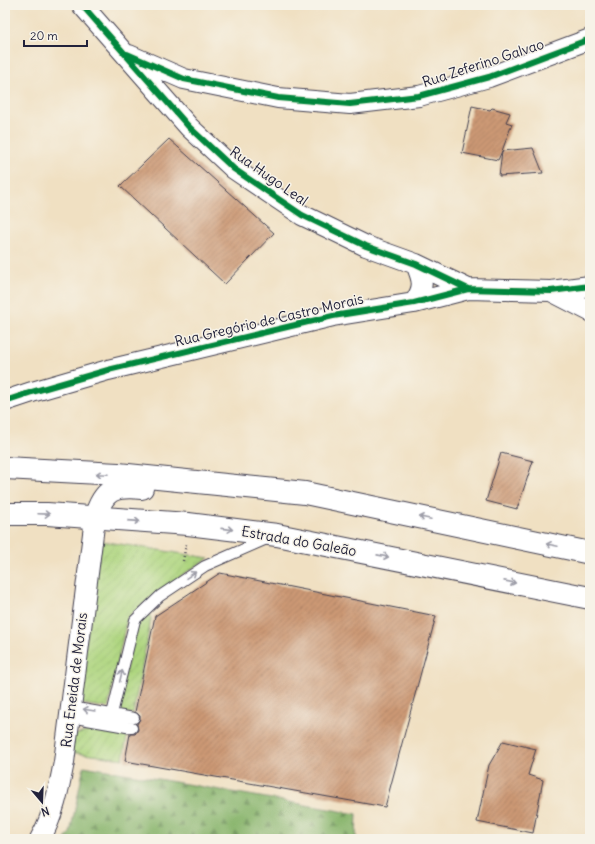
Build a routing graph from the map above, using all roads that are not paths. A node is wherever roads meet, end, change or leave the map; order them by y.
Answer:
1 (82, 5) edge
2 (590, 40) edge
3 (125, 54) junction
4 (416, 264) junction
5 (590, 286) edge
6 (468, 289) junction
7 (551, 291) junction
8 (414, 303) junction
9 (590, 311) edge
10 (5, 402) edge
11 (5, 468) edge
12 (305, 493) junction
13 (5, 514) edge
14 (95, 518) junction
15 (277, 535) junction
16 (590, 553) edge
17 (590, 598) edge
18 (70, 712) junction
19 (112, 714) junction
20 (134, 718) dead end
21 (132, 728) dead end
22 (40, 839) edge

1 - 3 street, Rua Hugo Leal
2 - 3 street, Rua Zeferino Galvao
3 - 4 street, Rua Hugo Leal
4 - 6 street, Rua Hugo Leal
4 - 8 street
5 - 7 street, Rua Gregório de Castro Morais
6 - 7 street, Rua Gregório de Castro Morais
6 - 8 street, Rua Gregório de Castro Morais
7 - 9 street
8 - 10 street, Rua Gregório de Castro Morais
12 -> 11 main road
12 - 14 main road
16 -> 12 main road
13 -> 14 main road, Estrada do Galeão
14 -> 15 main road, Estrada do Galeão
14 - 18 street, Rua Eneida de Morais
15 -> 17 main road, Estrada do Galeão
19 -> 15 lane
19 -> 18 lane
18 - 21 lane
18 - 22 street, Rua Eneida de Morais
19 - 20 lane

